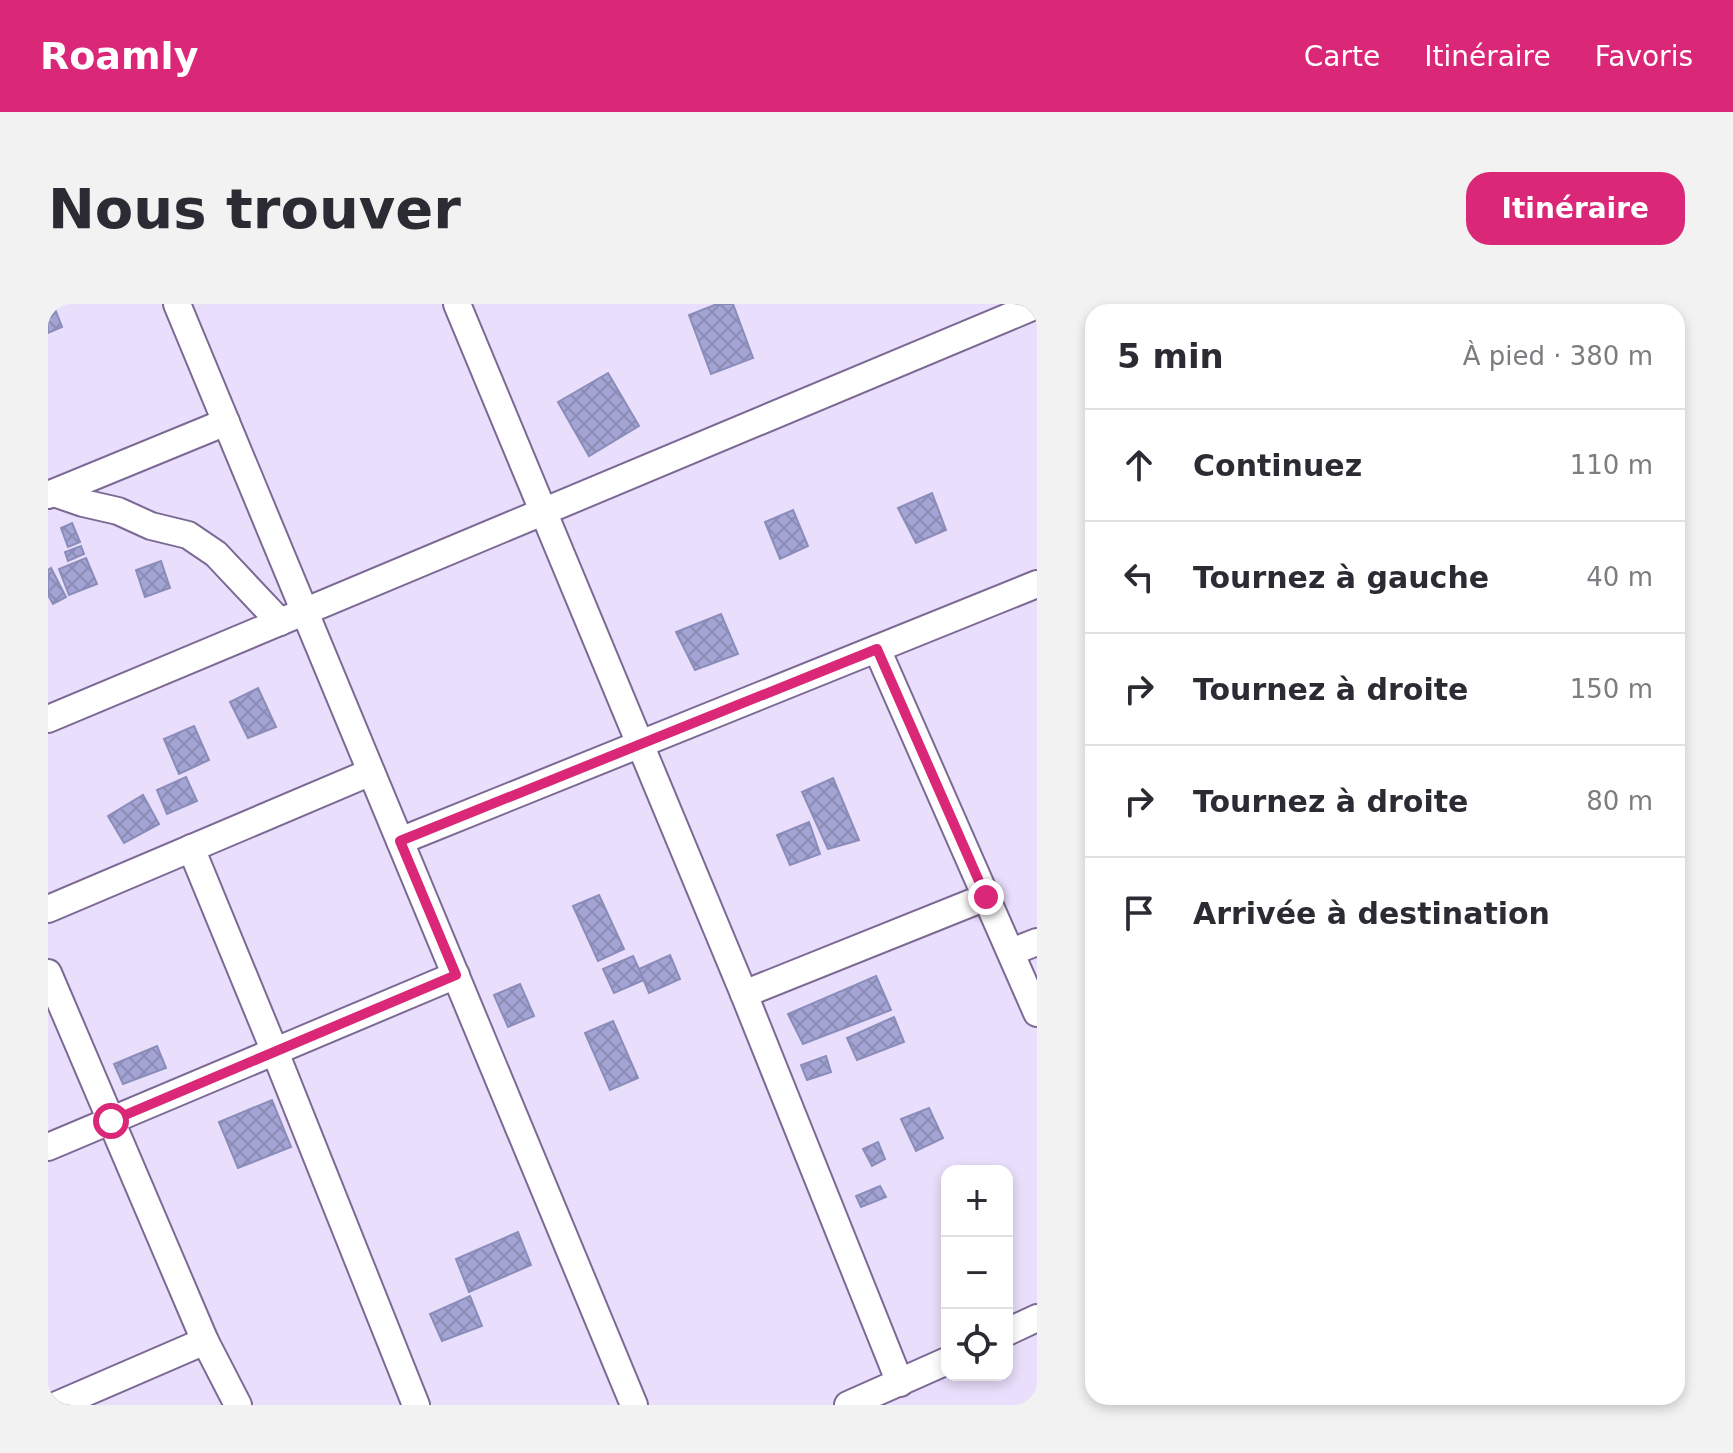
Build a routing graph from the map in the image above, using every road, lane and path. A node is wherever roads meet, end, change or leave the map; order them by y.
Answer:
1 (177, 304) edge
2 (457, 304) edge
3 (1037, 305) edge
4 (226, 422) junction
5 (51, 494) edge
6 (543, 511) junction
7 (1037, 584) edge
8 (305, 611) junction
9 (280, 622) junction
10 (877, 649) junction
11 (48, 719) edge
12 (641, 745) junction
13 (371, 772) junction
14 (400, 841) junction
15 (191, 848) junction
16 (986, 897) junction
17 (48, 909) edge
18 (1037, 942) edge
19 (1011, 952) junction
20 (48, 973) edge
21 (456, 975) junction
22 (744, 994) junction
23 (1037, 1013) edge
24 (275, 1052) junction
25 (111, 1121) junction
26 (48, 1147) edge
27 (1037, 1318) edge
28 (1013, 1329) edge
29 (205, 1341) junction
30 (941, 1364) edge
31 (900, 1383) junction
32 (57, 1405) edge
33 (238, 1405) edge
34 (416, 1405) edge
35 (634, 1405) edge
36 (848, 1405) edge

1 - 4 street
2 - 6 street
3 - 6 street
4 - 5 street
4 - 8 street
5 - 9 street
6 - 8 street
6 - 12 street
7 - 10 street
8 - 9 street
8 - 13 street
9 - 11 street
10 - 12 street
10 - 16 street
12 - 14 street
12 - 22 street
13 - 14 street
13 - 15 street
14 - 21 street
15 - 17 street
15 - 24 street
16 - 19 street
16 - 22 street
18 - 19 street
19 - 23 street
20 - 25 street
21 - 24 street
21 - 35 street
22 - 31 street
24 - 25 street
24 - 34 street
25 - 26 street
25 - 29 street
27 - 28 street
29 - 32 street
29 - 33 street
30 - 31 street
31 - 36 street

